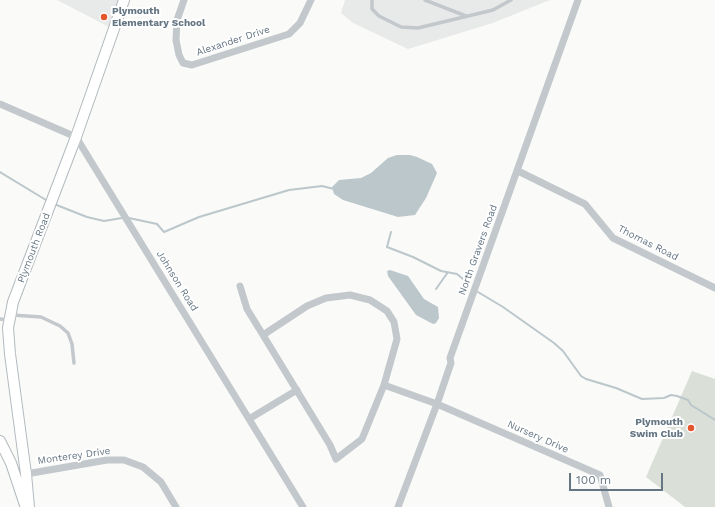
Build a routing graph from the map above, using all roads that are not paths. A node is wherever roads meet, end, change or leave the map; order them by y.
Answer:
1 (124, 0) edge
2 (184, 0) edge
3 (311, 0) edge
4 (372, 0) edge
5 (425, 0) edge
6 (511, 0) edge
7 (578, 0) edge
8 (467, 16) junction
9 (0, 104) edge
10 (76, 137) junction
11 (518, 171) junction
12 (240, 286) dead end
13 (715, 288) edge
14 (6, 322) edge
15 (263, 335) junction
16 (74, 362) dead end
17 (384, 384) junction
18 (297, 390) junction
19 (437, 404) junction
20 (250, 419) junction
21 (0, 441) edge
22 (0, 455) edge
23 (11, 463) junction
24 (26, 474) junction
25 (25, 507) edge
26 (29, 507) edge
27 (176, 507) edge
28 (303, 507) edge
29 (398, 507) edge
30 (609, 507) edge

1 - 10 main road, Plymouth Road
2 - 3 street, Alexander Drive
4 - 8 lane
5 - 8 lane
6 - 8 lane
7 - 11 street, North Gravers Road
9 - 10 street
10 - 14 main road, Plymouth Road
10 - 20 street, Johnson Road
11 - 13 street, Thomas Road
11 - 19 street, North Gravers Road
12 - 15 street
14 - 16 lane
14 - 24 main road, Plymouth Road
15 - 17 street
15 - 18 street
17 - 18 street
17 - 19 street
18 - 20 street
19 - 29 street, North Gravers Road
19 - 30 street, Nursery Drive
20 - 28 street, Johnson Road
21 - 23 main road
22 - 23 street
23 - 25 main road
24 - 26 main road, Plymouth Road
24 - 27 street, Monterey Drive

